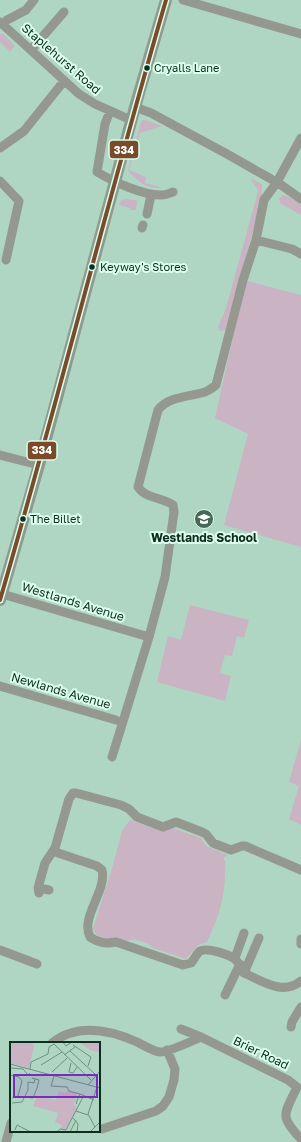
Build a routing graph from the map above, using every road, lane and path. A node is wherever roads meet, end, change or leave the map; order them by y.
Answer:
1 (34, 0) edge
2 (166, 0) edge
3 (183, 0) edge
4 (64, 12) dead end
5 (2, 23) edge
6 (301, 34) edge
7 (31, 50) junction
8 (64, 81) junction
9 (135, 107) junction
10 (110, 111) junction
11 (131, 120) junction
12 (301, 138) edge
13 (0, 148) edge
14 (274, 180) junction
15 (0, 181) edge
16 (114, 182) junction
17 (174, 192) dead end
18 (151, 195) junction
19 (301, 199) edge
20 (146, 214) dead end
21 (256, 240) junction
22 (301, 254) edge
23 (4, 255) edge
24 (0, 455) edge
25 (39, 465) junction
26 (1, 598) edge
27 (149, 637) junction
28 (0, 686) edge
29 (116, 720) dead end
30 (112, 757) dead end
31 (55, 848) junction
32 (301, 870) edge
33 (49, 890) dead end
34 (244, 933) dead end
35 (259, 938) dead end
36 (301, 939) edge
37 (301, 944) edge
38 (0, 950) edge
39 (237, 961) junction
40 (37, 964) dead end
41 (244, 973) junction
42 (301, 981) edge
43 (225, 995) dead end
44 (301, 1007) edge
45 (291, 1027) dead end
46 (181, 1029) dead end
47 (201, 1037) junction
48 (53, 1042) edge
49 (167, 1050) junction
50 (10, 1128) edge
51 (102, 1130) dead end
52 (301, 1139) edge
53 (6, 1142) edge

1 - 5 street
2 - 9 main road
3 - 6 street
4 - 7 street
5 - 7 street, Staplehurst Road
7 - 8 street, Staplehurst Road
8 - 10 street, Staplehurst Road
8 - 13 street
9 - 11 main road
9 - 14 street
10 - 11 street, Staplehurst Road
10 - 16 street
11 - 16 main road
12 - 14 street
14 - 19 street
14 - 21 street
15 - 23 street
16 - 18 street
16 - 25 main road
17 - 18 street
18 - 20 street
21 - 22 street
21 - 27 street
24 - 25 street
25 - 26 main road
26 - 27 street, Westlands Avenue
27 - 30 street
28 - 29 street, Newlands Avenue
31 - 32 street
31 - 33 street
31 - 39 street
34 - 39 street
35 - 41 street
36 - 37 street
38 - 40 street
39 - 41 street
39 - 43 street
41 - 42 street
44 - 45 street
46 - 47 street, Brier Road
47 - 49 street
47 - 52 street, Brier Road
48 - 49 street
49 - 51 street
50 - 53 street

